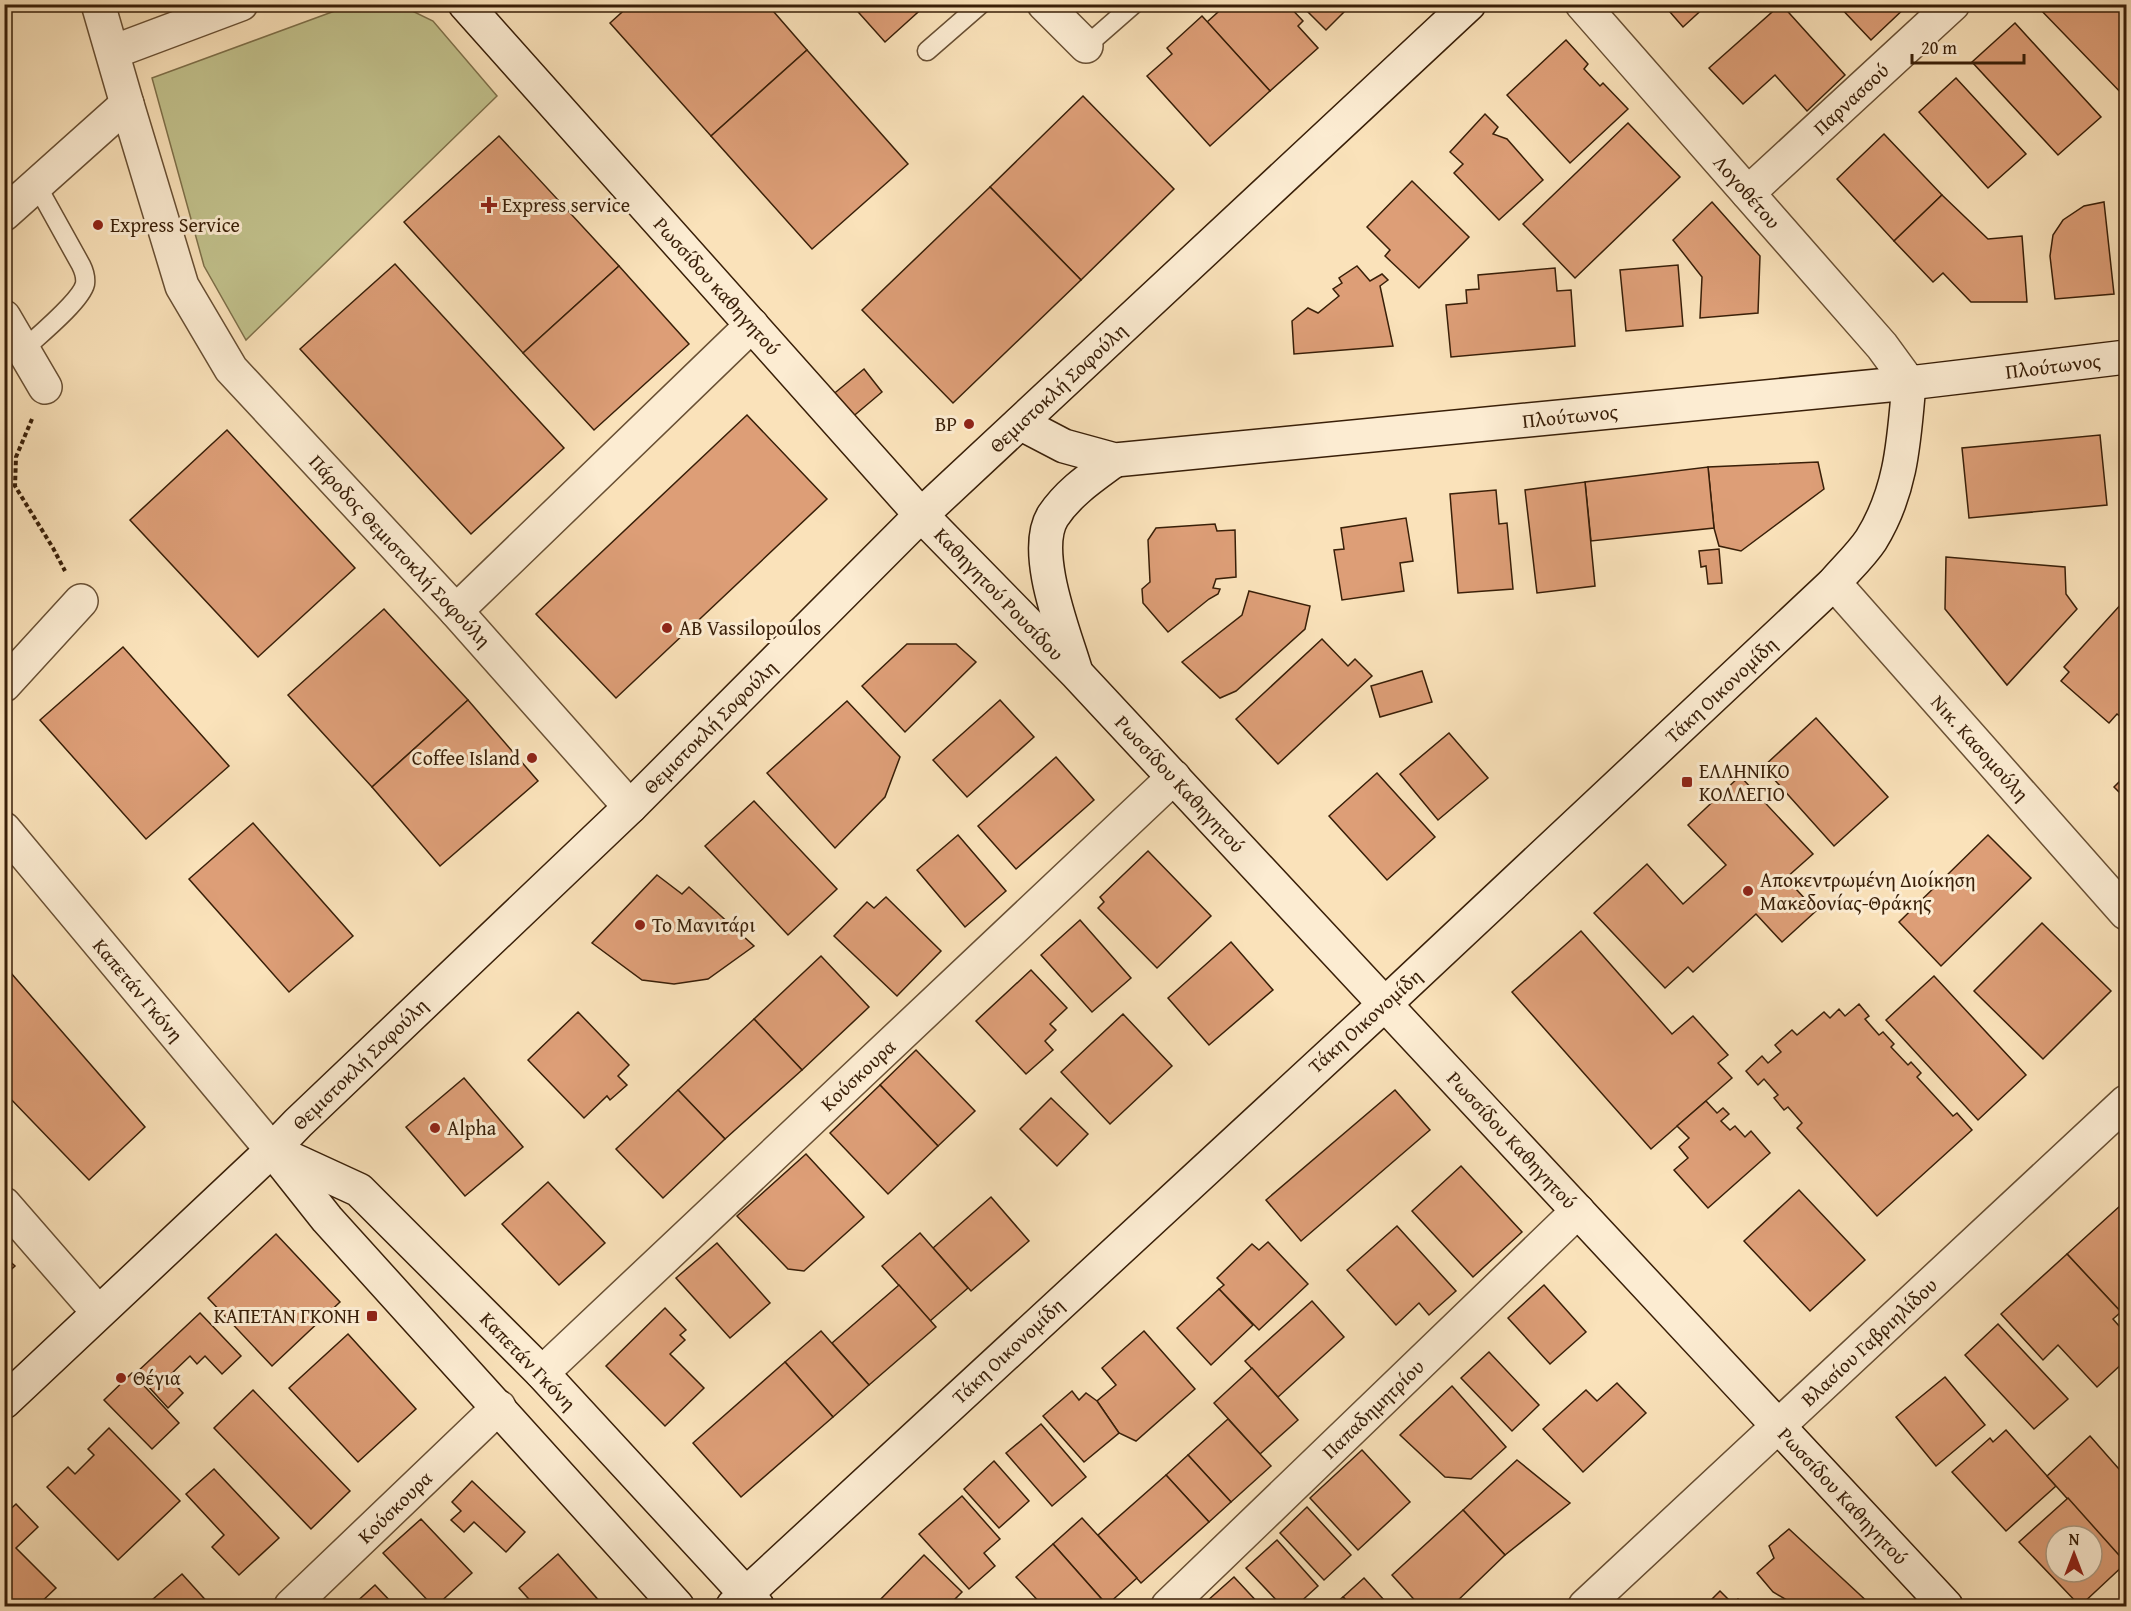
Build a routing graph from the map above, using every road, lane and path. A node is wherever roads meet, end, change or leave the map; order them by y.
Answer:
1 (98, 4) edge
2 (241, 4) edge
3 (981, 4) edge
4 (1044, 4) edge
5 (1134, 4) edge
6 (1469, 4) edge
7 (1582, 4) edge
8 (1953, 4) edge
9 (464, 5) edge
10 (1086, 46) joint
11 (927, 51) dead end
12 (113, 52) junction
13 (126, 104) junction
14 (36, 184) junction
15 (1748, 193) junction
16 (4, 214) edge
17 (4, 317) edge
18 (752, 325) junction
19 (23, 350) junction
20 (2127, 357) edge
21 (1909, 383) junction
22 (45, 387) joint
23 (1020, 423) junction
24 (1115, 460) junction
25 (921, 515) junction
26 (1834, 583) junction
27 (81, 601) joint
28 (456, 611) junction
29 (1077, 674) junction
30 (4, 685) edge
31 (1174, 777) junction
32 (630, 807) junction
33 (4, 829) edge
34 (2127, 913) edge
35 (1385, 1004) junction
36 (2127, 1102) edge
37 (272, 1150) junction
38 (4, 1204) edge
39 (1578, 1211) junction
40 (98, 1312) junction
41 (542, 1373) junction
42 (4, 1402) edge
43 (499, 1407) junction
44 (1778, 1426) junction
45 (745, 1603) edge
46 (291, 1606) edge
47 (677, 1606) edge
48 (1168, 1606) edge
49 (1585, 1606) edge
50 (1946, 1606) edge

1 - 12 street, Πάροδος Θεμιστοκλή Σοφούλη
2 - 12 street
3 - 11 lane
4 - 10 street
5 - 10 lane
6 - 23 street, Θεμιστοκλή Σοφούλη
7 - 15 street, Λογοθέτου
8 - 15 street, Παρνασσού
9 - 18 street, Ρωσσίδου καθηγητού
12 - 13 street, Πάροδος Θεμιστοκλή Σοφούλη
13 - 14 street
13 - 28 street, Πάροδος Θεμιστοκλή Σοφούλη
14 - 16 street
14 - 19 lane
15 - 21 street, Λογοθέτου
17 - 19 street
18 - 25 street, Ρωσσίδου καθηγητού
18 - 28 street
19 - 22 street
20 - 21 street, Πλούτωνος
21 - 24 street, Πλούτωνος
21 - 26 street, Τάκη Οικονομίδη
22 - 27 path
23 - 24 street, Πλούτωνος
23 - 25 street, Θεμιστοκλή Σοφούλη
24 - 29 street
25 - 29 street, Καθηγητού Ρουσίδου
25 - 32 street, Θεμιστοκλή Σοφούλη
26 - 34 street, Νικ. Κασομούλη
26 - 35 street, Τάκη Οικονομίδη
27 - 30 street
28 - 32 street, Πάροδος Θεμιστοκλή Σοφούλη
29 - 31 street, Ρωσσίδου Καθηγητού
31 - 35 street, Ρωσσίδου Καθηγητού
31 - 41 street, Κούσκουρα
32 - 37 street, Θεμιστοκλή Σοφούλη
33 - 37 street, Καπετάν Γκόνη
35 - 39 street, Ρωσσίδου Καθηγητού
35 - 45 street, Τάκη Οικονομίδη
36 - 44 street, Βλασίου Γαβριηλίδου
37 - 40 street, Θεμιστοκλή Σοφούλη
37 - 41 street, Καπετάν Γκόνη
37 - 43 street, Καπετάν Γκόνη
38 - 40 street
39 - 44 street, Ρωσσίδου Καθηγητού
39 - 48 street, Παπαδημητρίου
40 - 42 street, Θεμιστοκλή Σοφούλη
41 - 45 street, Καπετάν Γκόνη
43 - 46 street, Κούσκουρα
43 - 47 street, Καπετάν Γκόνη
44 - 49 street, Βλασίου Γαβριηλίδου
44 - 50 street, Ρωσσίδου Καθηγητού

